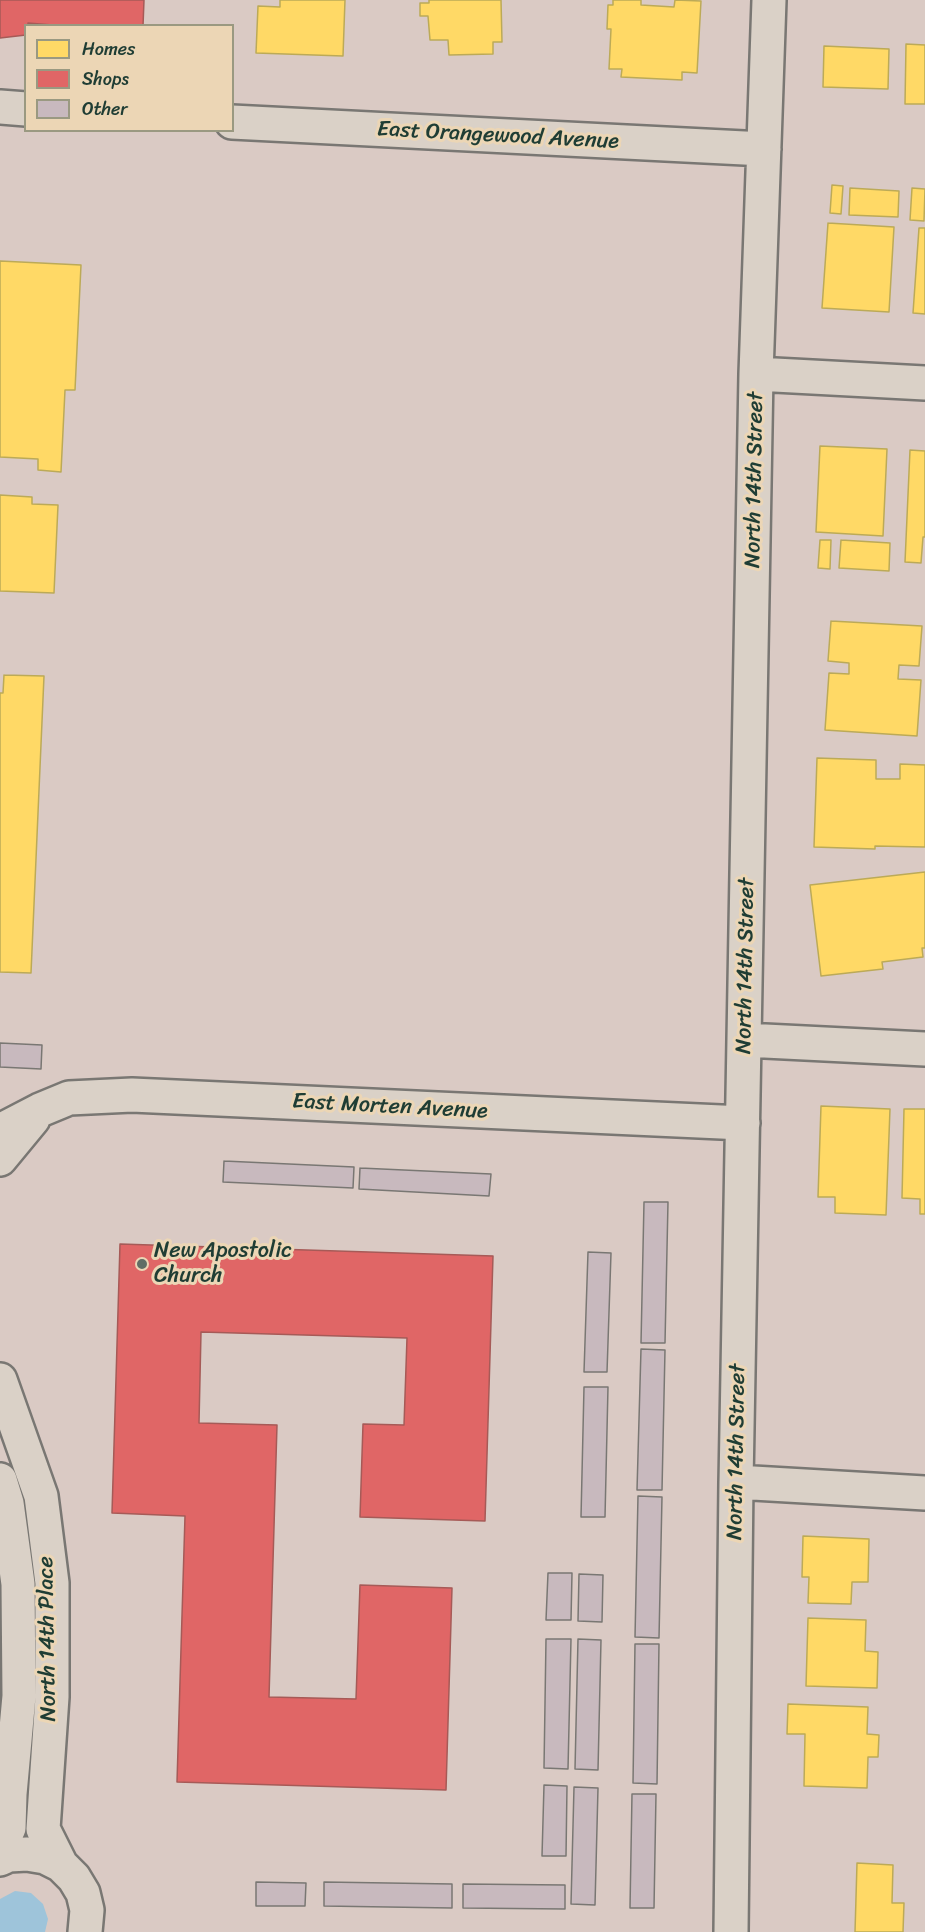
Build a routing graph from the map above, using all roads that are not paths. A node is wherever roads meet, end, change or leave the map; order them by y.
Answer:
1 (769, 0) edge
2 (0, 107) edge
3 (24, 109) edge
4 (234, 122) edge
5 (764, 149) junction
6 (756, 374) junction
7 (925, 383) edge
8 (744, 1040) junction
9 (925, 1049) edge
10 (40, 1110) junction
11 (743, 1123) junction
12 (0, 1131) edge
13 (0, 1159) edge
14 (0, 1380) edge
15 (0, 1480) edge
16 (736, 1482) junction
17 (925, 1493) edge
18 (0, 1847) edge
19 (0, 1859) edge
20 (61, 1865) junction
21 (85, 1932) edge
22 (731, 1932) edge

1 - 5 street, North 14th Street
2 - 3 street
4 - 5 street, East Orangewood Avenue
5 - 6 street, North 14th Street
6 - 7 street
6 - 8 street, North 14th Street
8 - 9 street
8 - 11 street, North 14th Street
10 - 11 street, East Morten Avenue
10 - 12 street, East Morten Avenue
10 - 13 street, East Morten Avenue
11 - 16 street, North 14th Street
14 - 20 street, North 14th Place
15 - 18 street, North 14th Place
16 - 17 street
16 - 22 street, North 14th Street
19 - 20 street
20 - 21 street, North 14th Place

